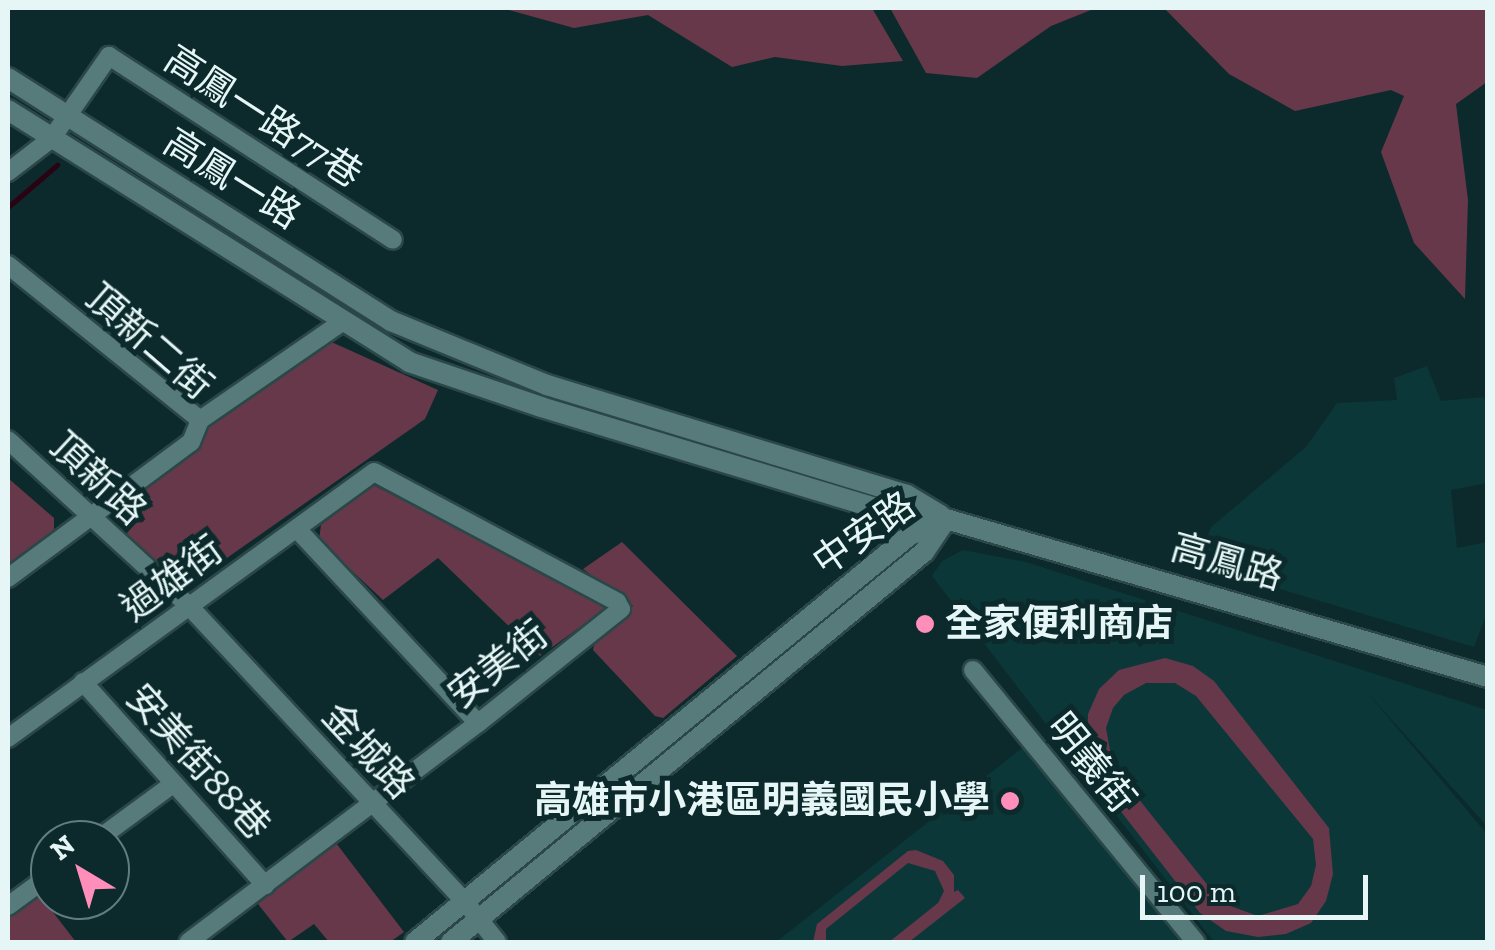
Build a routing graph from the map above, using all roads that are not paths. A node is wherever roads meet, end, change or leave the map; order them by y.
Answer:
1 (8, 78) edge
2 (8, 110) edge
3 (68, 117) junction
4 (52, 138) junction
5 (8, 172) edge
6 (393, 240) dead end
7 (8, 265) edge
8 (342, 322) junction
9 (422, 335) joint
10 (408, 362) joint
11 (200, 420) junction
12 (8, 440) edge
13 (374, 472) joint
14 (92, 518) junction
15 (946, 519) junction
16 (297, 529) junction
17 (8, 578) edge
18 (189, 606) junction
19 (973, 670) dead end
20 (1488, 677) edge
21 (83, 682) junction
22 (478, 724) junction
23 (8, 738) edge
24 (173, 784) junction
25 (374, 804) junction
26 (124, 820) edge
27 (265, 885) junction
28 (30, 889) edge
29 (8, 906) edge
30 (472, 912) junction
31 (188, 942) edge
32 (414, 942) edge
33 (451, 942) edge
34 (497, 942) edge
35 (1196, 942) edge

1 - 3 street, 高鳳一路
2 - 4 street, 高鳳一路
3 - 4 street
3 - 6 street, 高鳳一路77巷
3 - 9 street, 高鳳一路
4 - 5 street
4 - 8 street, 高鳳一路
7 - 11 street, 頂新二街
8 - 10 street, 高鳳一路
8 - 11 street
9 - 15 street, 高鳳路
10 - 15 street, 高鳳路
11 - 14 street, 頂新二街
12 - 14 street, 頂新路
13 - 16 street, 過雄街
13 - 22 street, 安美街
14 - 17 street, 頂新二街
14 - 18 street, 頂新路
15 - 20 street, 高鳳路
15 - 30 street, 中安路
16 - 18 street, 過雄街
16 - 22 street
18 - 21 street, 過雄街
18 - 25 street, 金城路
19 - 35 street, 明義街
21 - 23 street, 過雄街
21 - 24 street, 安美街88巷
22 - 25 street, 安美街
24 - 26 street
24 - 27 street, 安美街88巷
25 - 27 street, 安美街
25 - 30 street, 金城路
27 - 31 street, 安美街
28 - 29 street
30 - 32 street, 中安路
30 - 33 street, 中安路
30 - 34 street, 金城路

